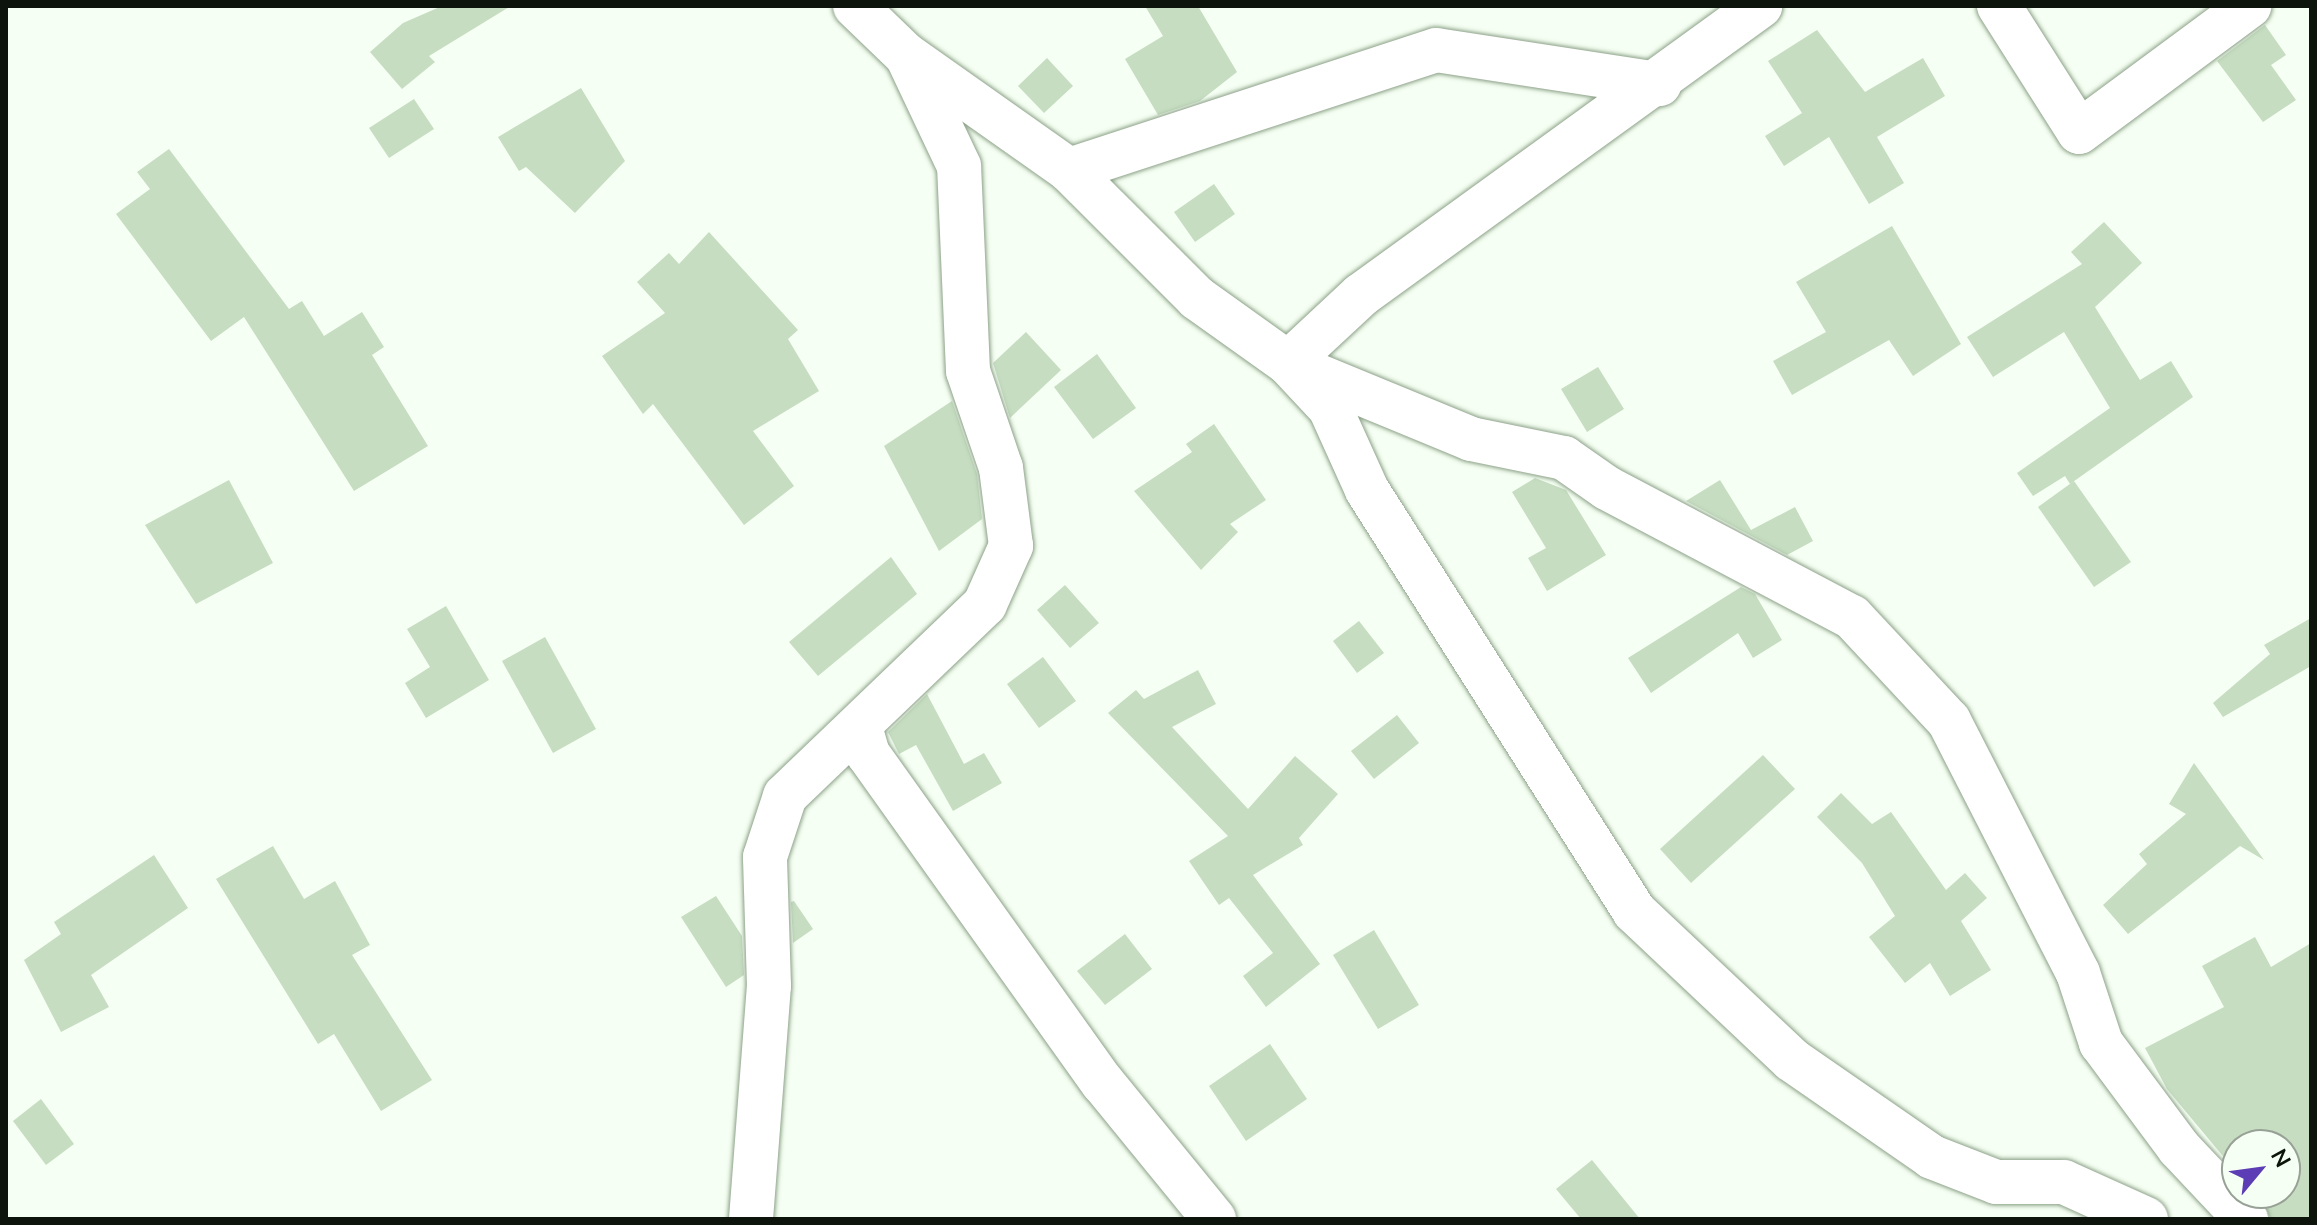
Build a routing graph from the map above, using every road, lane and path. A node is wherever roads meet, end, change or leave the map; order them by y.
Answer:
1 (855, 6) edge
2 (1760, 6) edge
3 (1999, 6) edge
4 (2249, 6) edge
5 (906, 55) junction
6 (1659, 84) junction
7 (1069, 170) junction
8 (1288, 363) junction
9 (861, 730) junction
10 (751, 1219) edge
11 (1214, 1219) edge
12 (2146, 1219) edge
13 (2246, 1219) edge

1 - 5 street
2 - 6 street
3 - 4 street
5 - 7 street
5 - 9 street
6 - 7 street
6 - 8 street
7 - 8 street
8 - 12 street
8 - 13 street
9 - 10 street
9 - 11 street

